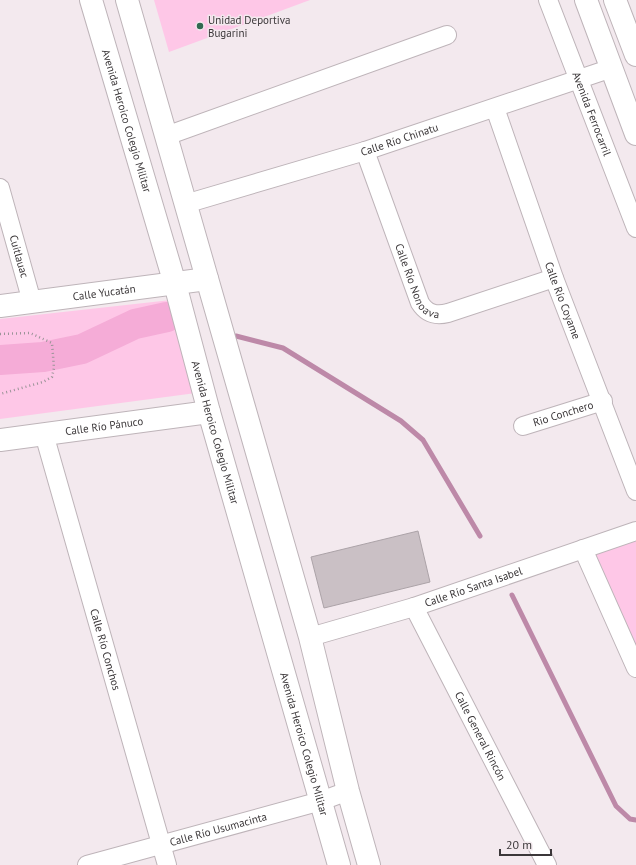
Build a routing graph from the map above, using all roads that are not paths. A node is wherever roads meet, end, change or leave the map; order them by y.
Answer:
1 (91, 0) edge
2 (127, 0) edge
3 (548, 0) edge
4 (586, 0) edge
5 (615, 0) edge
6 (447, 35) dead end
7 (636, 55) edge
8 (612, 68) junction
9 (579, 80) junction
10 (495, 108) junction
11 (636, 134) edge
12 (166, 136) junction
13 (365, 151) junction
14 (0, 188) edge
15 (185, 204) junction
16 (636, 228) edge
17 (554, 278) junction
18 (208, 279) junction
19 (175, 284) junction
20 (32, 302) junction
21 (0, 306) edge
22 (603, 401) junction
23 (209, 412) junction
24 (523, 426) dead end
25 (44, 434) junction
26 (0, 440) edge
27 (636, 491) edge
28 (636, 531) edge
29 (583, 549) junction
30 (414, 607) junction
31 (310, 637) junction
32 (636, 668) edge
33 (348, 791) junction
34 (321, 801) junction
35 (161, 844) junction
36 (87, 865) edge
37 (167, 865) edge
38 (338, 865) edge
39 (369, 865) edge
40 (547, 865) edge

1 - 19 main road, Avenida Heroico Colegio Militar
2 - 12 main road
3 - 9 street, Avenida Ferrocarril
4 - 8 main road
5 - 7 main road
6 - 12 street
8 - 9 street, Calle Río Chinatu
8 - 11 main road
9 - 10 street, Calle Río Chinatu
9 - 16 street, Avenida Ferrocarril
10 - 13 street, Calle Río Chinatu
10 - 17 street, Calle Río Coyame
12 - 15 main road
13 - 15 street, Calle Río Chinatu
13 - 17 street, Calle Río Nonoava
14 - 20 street, Cuitlauac
15 - 18 main road
17 - 22 street, Calle Río Coyame
18 - 19 main road, Calle Yucatán
18 - 31 main road
19 - 20 main road, Calle Yucatán
19 - 23 main road, Avenida Heroico Colegio Militar
20 - 21 main road, Calle Yucatán
22 - 24 street, Rio Conchero
22 - 27 street, Calle Río Coyame
23 - 25 main road, Calle Río Pánuco
23 - 34 main road, Avenida Heroico Colegio Militar
25 - 26 main road, Calle Río Pánuco
25 - 35 street, Calle Río Conchos
28 - 29 street, Calle Río Santa Isabel
29 - 30 street, Calle Río Santa Isabel
29 - 32 street
30 - 31 street, Calle Río Santa Isabel
30 - 40 street, Calle General Rincón
31 - 33 main road
33 - 34 street, Calle Río Usumacinta
33 - 39 main road
34 - 35 street, Calle Río Usumacinta
34 - 38 main road, Avenida Heroico Colegio Militar
35 - 36 street, Calle Río Usumacinta
35 - 37 street, Calle Río Conchos

